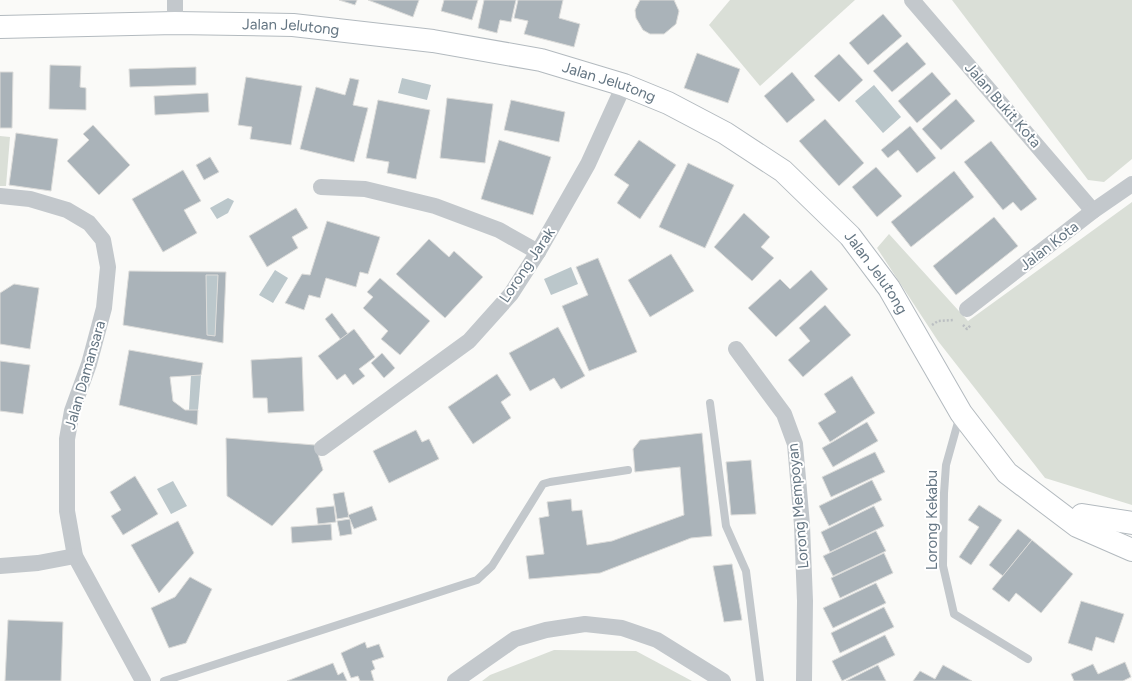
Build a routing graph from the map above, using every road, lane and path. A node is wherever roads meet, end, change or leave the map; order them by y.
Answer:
1 (175, 0) edge
2 (912, 0) edge
3 (175, 23) junction
4 (0, 27) edge
5 (624, 85) junction
6 (1132, 184) edge
7 (321, 187) dead end
8 (0, 196) edge
9 (1093, 211) junction
10 (538, 252) junction
11 (970, 317) joint
12 (917, 337) junction
13 (736, 349) dead end
14 (710, 403) dead end
15 (961, 413) junction
16 (322, 448) dead end
17 (628, 470) dead end
18 (1039, 496) junction
19 (1082, 515) junction
20 (1132, 523) edge
21 (1132, 534) edge
22 (1132, 550) edge
23 (75, 556) junction
24 (0, 566) edge
25 (1028, 659) dead end
26 (143, 681) edge
27 (164, 681) edge
28 (455, 681) edge
29 (723, 681) edge
30 (760, 681) edge
31 (804, 681) edge

1 - 3 street
2 - 9 street, Jalan Bukit Kota
3 - 4 street, Jalan Jelutong
3 - 5 street, Jalan Jelutong
5 - 10 street, Lorong Jarak
5 - 12 street, Jalan Jelutong
6 - 9 street, Jalan Kota
7 - 10 street
8 - 23 street, Jalan Damansara
9 - 11 street, Jalan Kota
10 - 16 street, Lorong Jarak
11 - 12 path
12 - 15 street, Jalan Jelutong
13 - 31 street, Lorong Mempoyan
14 - 30 lane
15 - 18 street, Jalan Jelutong
15 - 25 lane, Lorong Kekabu
17 - 27 lane
18 - 19 street, Jalan Jelutong
18 - 22 street, Jalan Jelutong
19 - 20 street
19 - 21 street, Jalan Jelutong
23 - 24 street
23 - 26 street, Jalan Damansara
28 - 29 street

